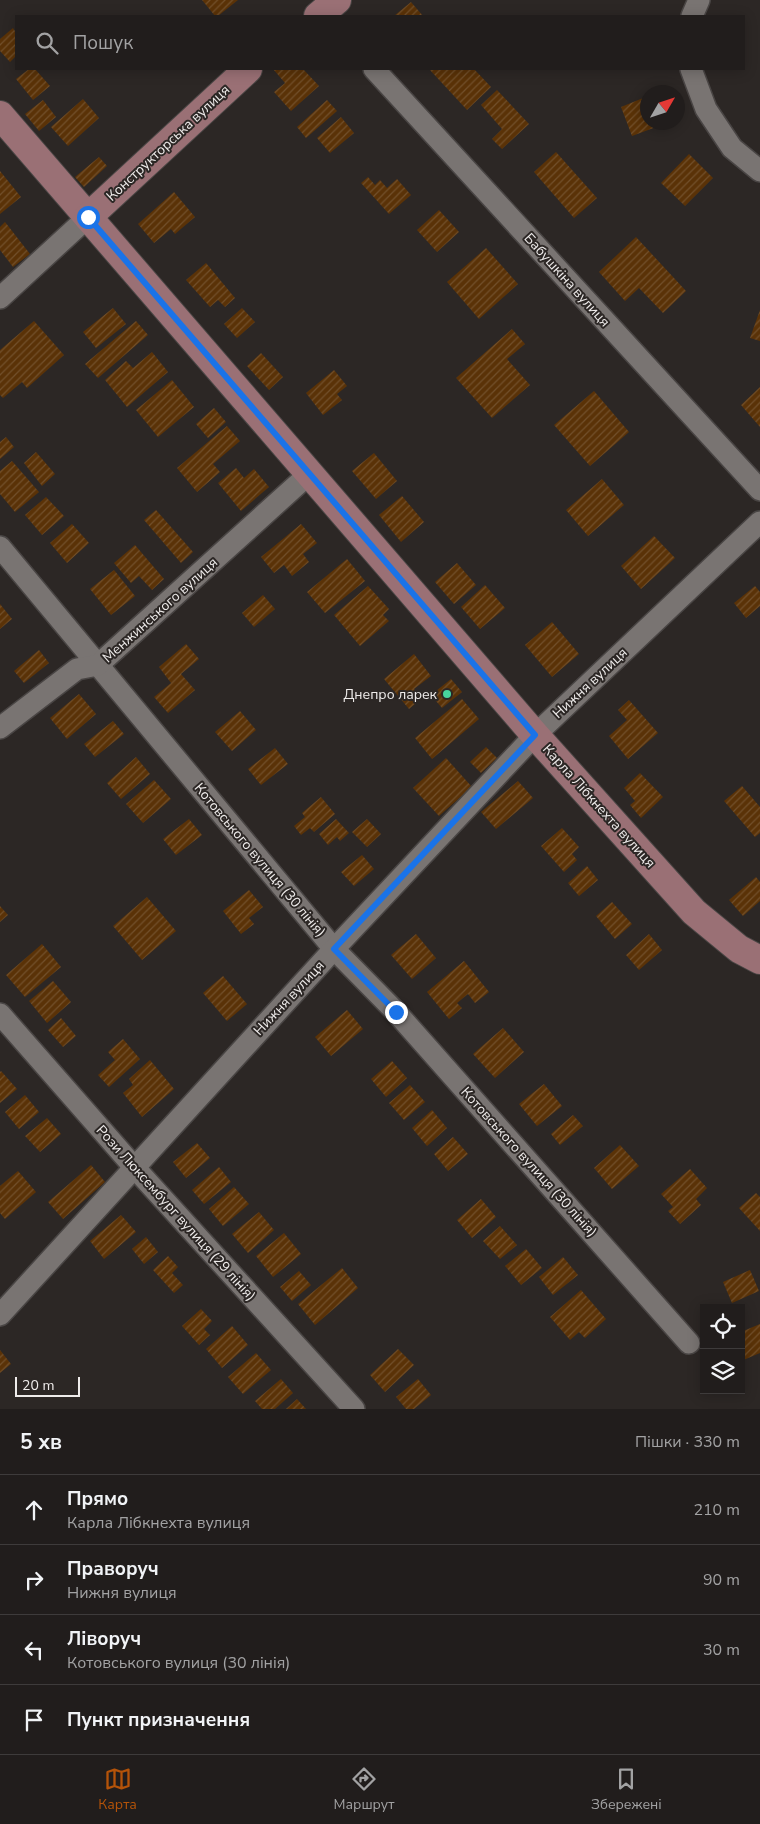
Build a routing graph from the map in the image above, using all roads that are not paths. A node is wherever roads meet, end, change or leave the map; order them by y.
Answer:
1 (699, 0) edge
2 (692, 15) edge
3 (247, 70) edge
4 (375, 70) edge
5 (692, 70) edge
6 (0, 115) edge
7 (760, 171) edge
8 (88, 217) junction
9 (0, 298) edge
10 (309, 474) junction
11 (760, 490) edge
12 (760, 522) edge
13 (0, 547) edge
14 (98, 665) junction
15 (0, 728) edge
16 (535, 735) junction
17 (334, 949) junction
18 (760, 960) edge
19 (0, 1014) edge
20 (134, 1167) junction
21 (0, 1315) edge
22 (689, 1343) dead end
23 (354, 1409) edge

1 - 2 street
3 - 8 street, Конструкторська вулиця
4 - 11 street, Бабушкіна вулиця
5 - 7 street
6 - 8 street, Карла Лібкнехта вулиця
8 - 9 street, Конструкторська вулиця
8 - 10 street, Карла Лібкнехта вулиця
10 - 14 street, Менжинського вулиця
10 - 16 street, Карла Лібкнехта вулиця
12 - 16 street, Нижня вулиця
13 - 14 street, Котовського вулиця (30 лiнiя)
14 - 15 street, Менжинського вулиця
14 - 17 street, Котовського вулиця (30 лiнiя)
16 - 17 street, Нижня вулиця
16 - 18 street, Карла Лібкнехта вулиця
17 - 20 street, Нижня вулиця
17 - 22 street, Котовського вулиця (30 лiнiя)
19 - 20 street, Рози Люксембург вулиця (29 лiнiя)
20 - 21 street, Нижня вулиця
20 - 23 street, Рози Люксембург вулиця (29 лiнiя)

